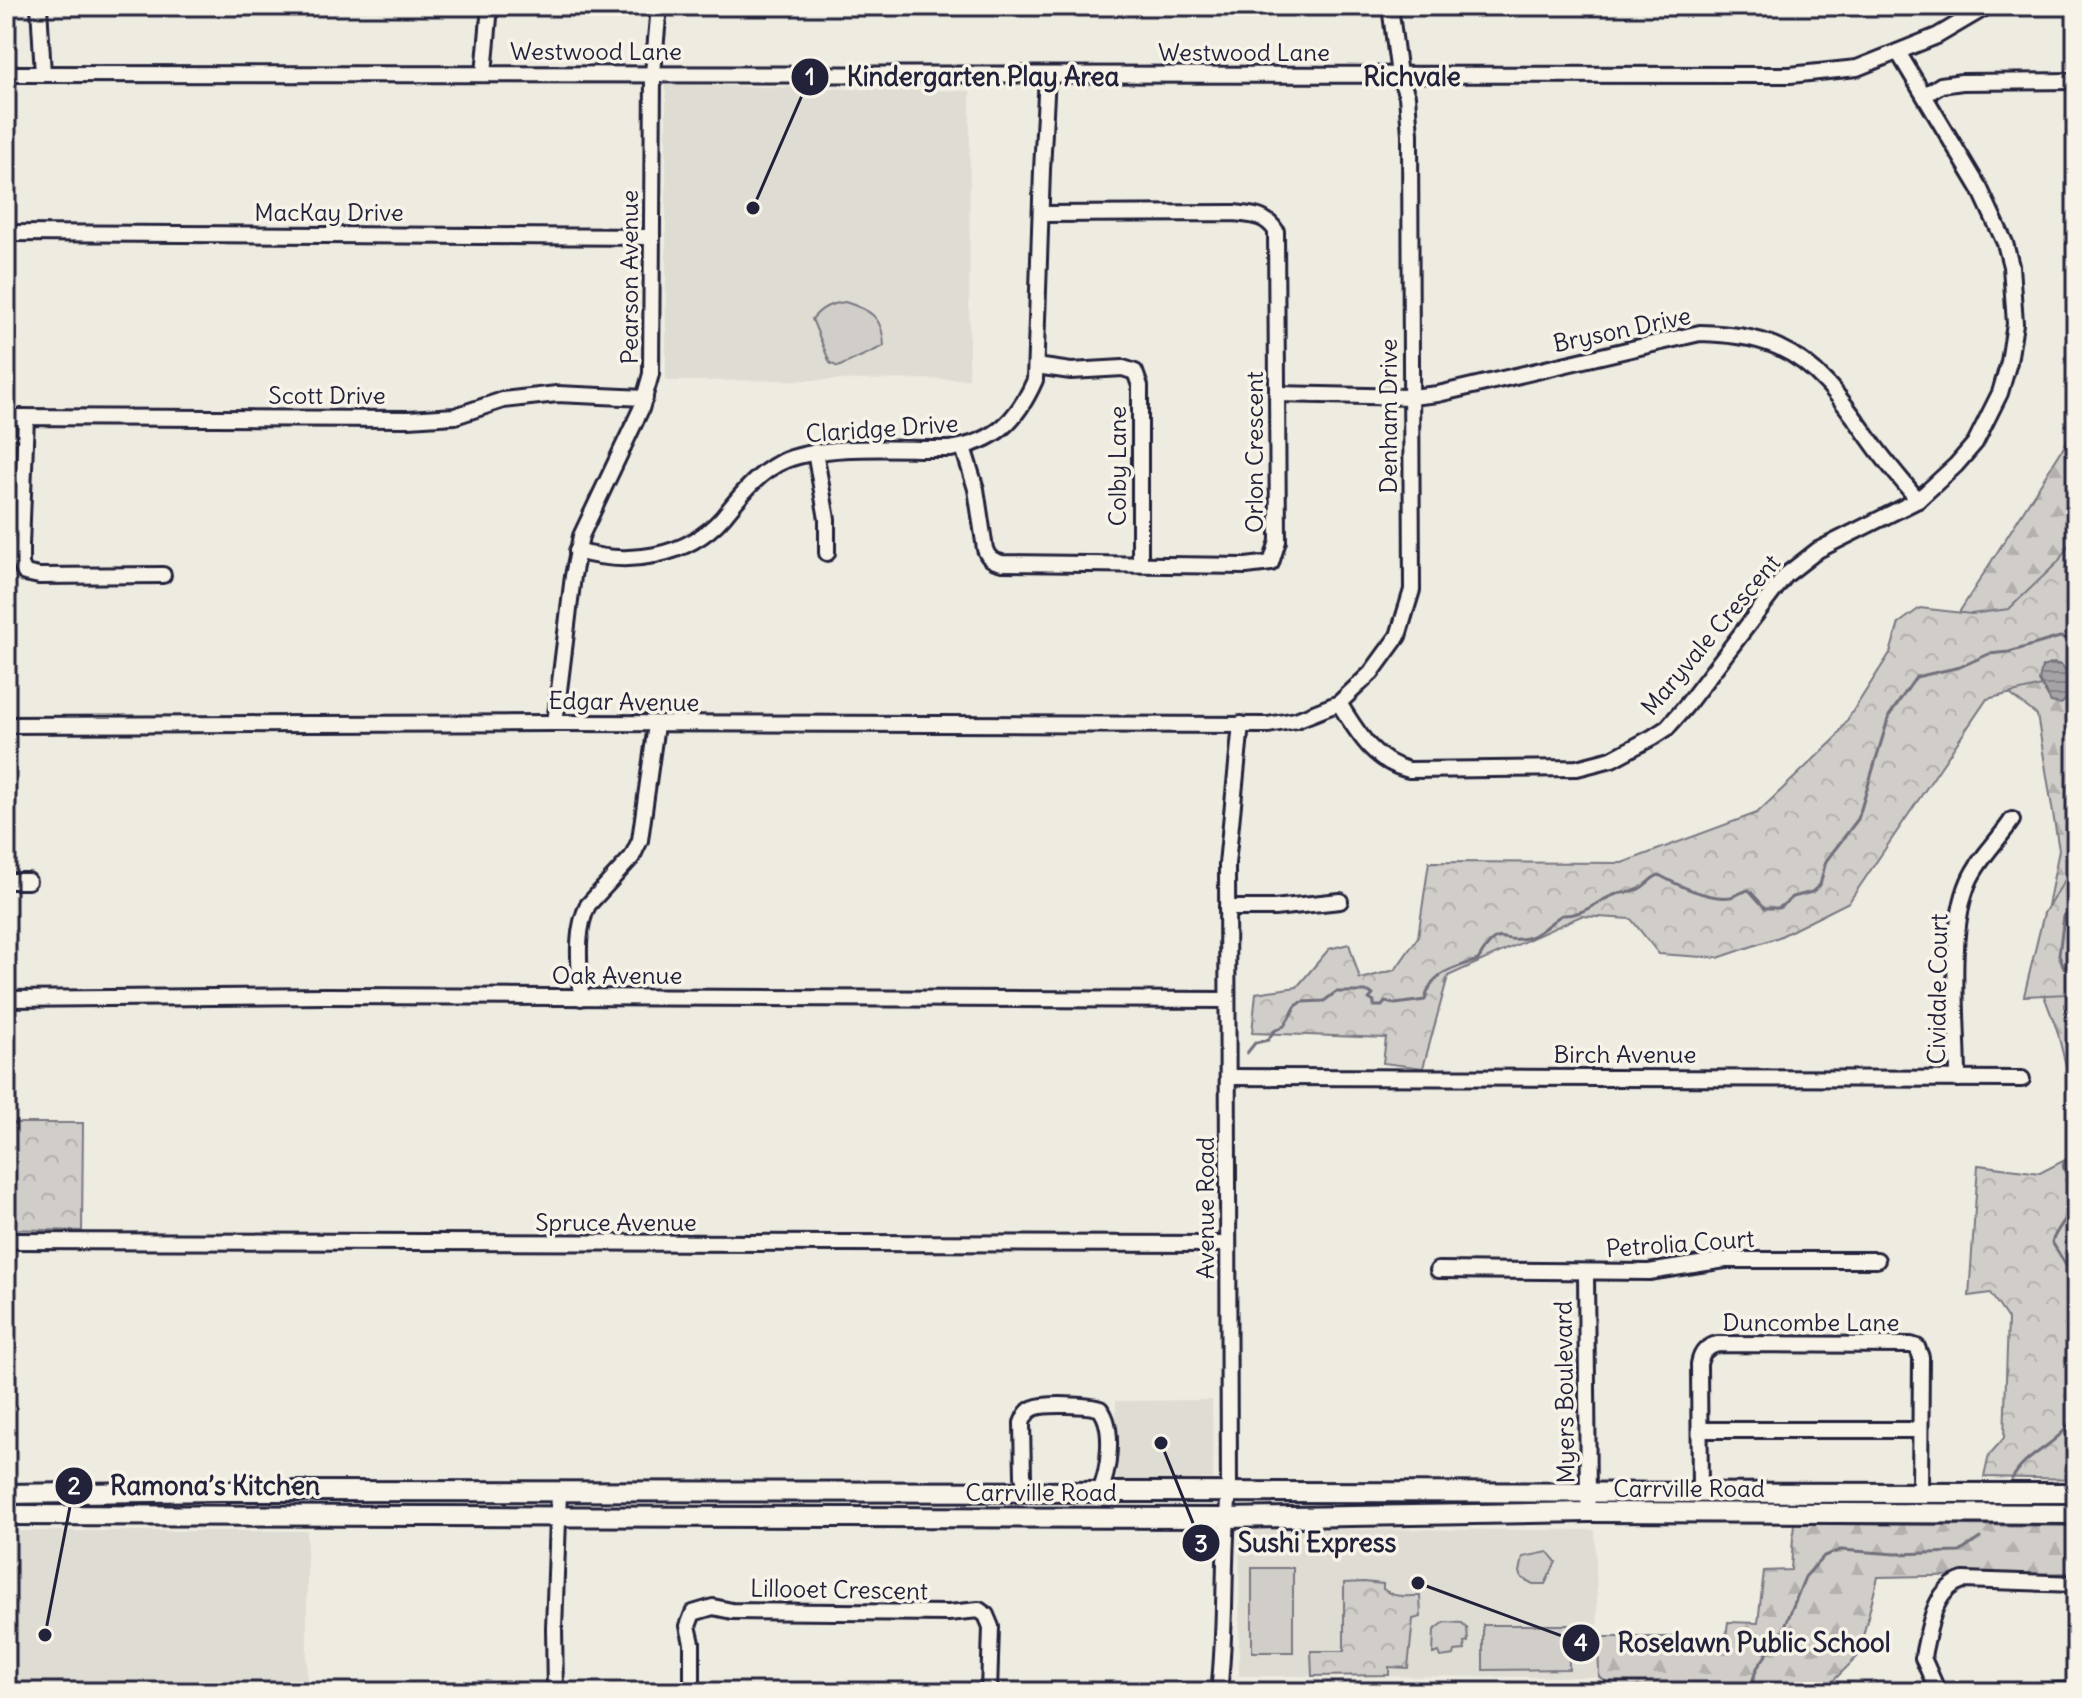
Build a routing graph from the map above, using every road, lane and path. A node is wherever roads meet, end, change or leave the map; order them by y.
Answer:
1 (39, 6) edge
2 (490, 6) edge
3 (659, 6) edge
4 (1390, 6) edge
5 (1988, 6) edge
6 (1898, 52) junction
7 (653, 73) junction
8 (6, 74) edge
9 (43, 74) junction
10 (484, 74) junction
11 (1399, 75) junction
12 (1047, 76) junction
13 (2076, 81) edge
14 (1925, 95) junction
15 (1042, 214) junction
16 (6, 233) edge
17 (652, 237) junction
18 (1036, 366) junction
19 (1277, 394) junction
20 (1411, 397) junction
21 (645, 398) junction
22 (6, 417) edge
23 (26, 417) junction
24 (963, 447) junction
25 (815, 452) junction
26 (1918, 500) junction
27 (577, 551) junction
28 (827, 553) dead end
29 (1140, 564) junction
30 (163, 575) dead end
31 (1339, 703) junction
32 (555, 723) junction
33 (1241, 724) junction
34 (6, 725) edge
35 (656, 725) junction
36 (2012, 820) dead end
37 (6, 881) edge
38 (28, 881) dead end
39 (1340, 901) dead end
40 (1227, 908) junction
41 (581, 998) junction
42 (6, 999) edge
43 (1227, 1000) junction
44 (1229, 1077) junction
45 (1958, 1079) junction
46 (2022, 1079) dead end
47 (6, 1241) edge
48 (1227, 1244) junction
49 (1877, 1260) dead end
50 (1438, 1270) dead end
51 (1586, 1272) junction
52 (1701, 1430) junction
53 (1920, 1430) junction
54 (1229, 1491) junction
55 (915, 1492) junction
56 (1588, 1492) junction
57 (559, 1493) junction
58 (1028, 1493) junction
59 (1099, 1493) junction
60 (1700, 1493) junction
61 (1754, 1493) junction
62 (1920, 1493) junction
63 (1998, 1493) junction
64 (2076, 1493) edge
65 (6, 1494) edge
66 (1415, 1494) junction
67 (1589, 1512) junction
68 (1754, 1513) junction
69 (2002, 1514) junction
70 (2076, 1514) edge
71 (6, 1515) edge
72 (1416, 1515) junction
73 (557, 1516) junction
74 (916, 1516) junction
75 (1226, 1518) junction
76 (2076, 1584) edge
77 (2076, 1690) edge
78 (555, 1692) edge
79 (692, 1692) edge
80 (989, 1692) edge
81 (1219, 1692) edge
82 (1938, 1692) edge
83 (2038, 1692) edge

1 - 9 street
2 - 10 street
3 - 7 street, Pearson Avenue
4 - 11 street, Denham Drive
5 - 6 street, Westwood Lane
6 - 11 street, Westwood Lane
6 - 14 street, Maryvale Crescent
7 - 10 street, Westwood Lane
7 - 12 street, Westwood Lane
7 - 17 street, Pearson Avenue
8 - 9 street, Westwood Lane
9 - 10 street, Westwood Lane
11 - 12 street, Westwood Lane
11 - 20 street, Denham Drive
12 - 15 street, Claridge Drive
13 - 14 street
14 - 26 street, Maryvale Crescent
15 - 18 street, Claridge Drive
15 - 19 street, Orlon Crescent
16 - 17 street, MacKay Drive
17 - 21 street, Pearson Avenue
18 - 24 street, Claridge Drive
18 - 29 street, Colby Lane
19 - 20 street, Bryson Drive
19 - 29 street, Orlon Crescent
20 - 26 street, Bryson Drive
20 - 31 street, Denham Drive
21 - 23 street, Scott Drive
21 - 27 street, Pearson Avenue
22 - 23 street, Scott Drive
23 - 30 street
24 - 25 street, Claridge Drive
24 - 29 street, Orlon Crescent
25 - 27 street, Claridge Drive
25 - 28 street
26 - 31 street, Maryvale Crescent
27 - 32 street, Pearson Avenue
31 - 33 street, Denham Drive
32 - 34 street, Edgar Avenue
32 - 35 street, Edgar Avenue
33 - 35 street, Edgar Avenue
33 - 40 street, Avenue Road
35 - 41 street
36 - 45 street, Cividale Court
37 - 38 street
39 - 40 street
40 - 43 street, Avenue Road
41 - 42 street, Oak Avenue
41 - 43 street, Oak Avenue
43 - 44 street, Avenue Road
44 - 45 street, Birch Avenue
44 - 48 street, Avenue Road
45 - 46 street, Birch Avenue
47 - 48 street, Spruce Avenue
48 - 54 street, Avenue Road
49 - 51 street, Petrolia Court
50 - 51 street, Petrolia Court
51 - 56 street, Myers Boulevard
52 - 53 street
52 - 53 street, Duncombe Lane
52 - 60 street, Duncombe Lane
53 - 62 street, Duncombe Lane
54 - 59 main road, Carrville Road
54 - 66 main road, Carrville Road
54 - 75 street, Avenue Road
55 - 57 main road, Carrville Road
55 - 58 main road, Carrville Road
55 - 74 main road
56 - 60 main road, Carrville Road
56 - 66 main road, Carrville Road
56 - 67 street, Myers Boulevard
57 - 65 main road, Carrville Road
57 - 73 street
58 - 59 main road, Carrville Road
58 - 59 street
60 - 61 main road, Carrville Road
61 - 62 main road, Carrville Road
61 - 68 main road
62 - 63 main road, Carrville Road
63 - 64 main road, Carrville Road
63 - 69 main road
66 - 72 main road
67 - 68 main road, Carrville Road
67 - 72 main road, Carrville Road
68 - 69 main road, Carrville Road
69 - 70 main road, Carrville Road
71 - 73 main road, Carrville Road
72 - 75 main road, Carrville Road
73 - 74 main road, Carrville Road
73 - 78 street
74 - 75 main road, Carrville Road
75 - 81 street, Avenue Road
76 - 82 street
77 - 83 street
79 - 80 street, Lillooet Crescent

